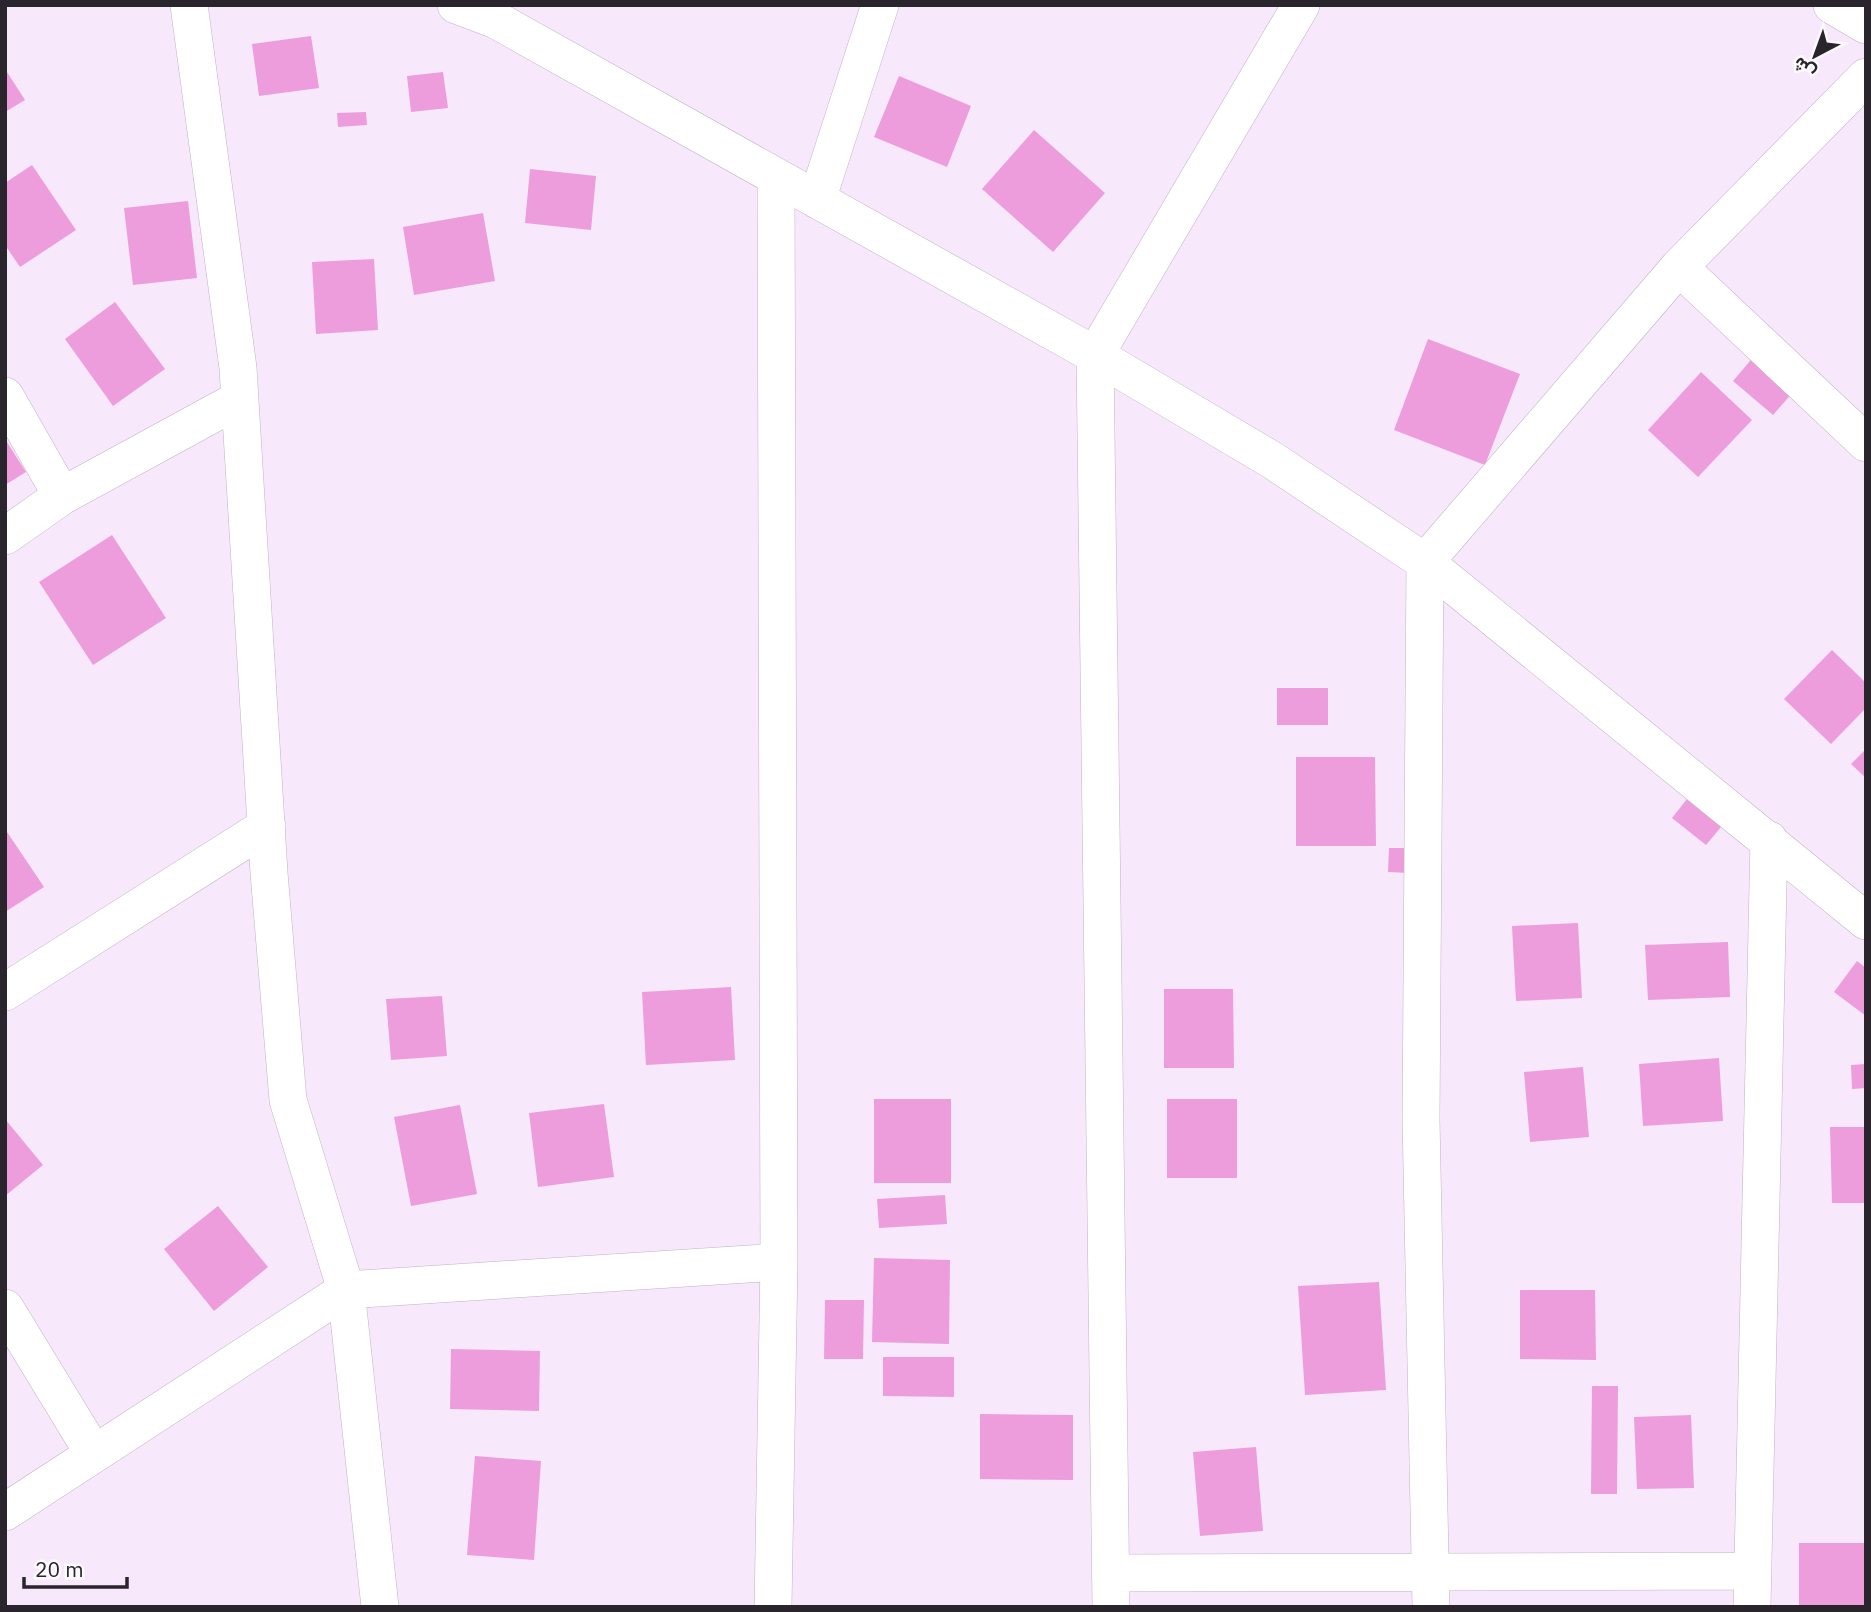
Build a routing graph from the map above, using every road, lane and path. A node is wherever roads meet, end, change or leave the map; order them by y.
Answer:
1 (189, 5) edge
2 (456, 5) edge
3 (880, 5) edge
4 (1301, 5) edge
5 (1832, 5) edge
6 (497, 12) edge
7 (1866, 24) edge
8 (1866, 78) edge
9 (776, 177) junction
10 (817, 200) junction
11 (1679, 267) junction
12 (1095, 355) junction
13 (5, 396) edge
14 (240, 399) junction
15 (1866, 443) edge
16 (62, 496) junction
17 (5, 536) edge
18 (1426, 562) junction
19 (267, 826) junction
20 (1769, 840) junction
21 (1866, 921) edge
22 (5, 992) edge
23 (779, 1262) junction
24 (346, 1290) junction
25 (5, 1308) edge
26 (94, 1454) junction
27 (5, 1512) edge
28 (1430, 1571) junction
29 (1752, 1589) edge
30 (1111, 1590) edge
31 (380, 1607) edge
32 (773, 1607) edge
33 (1431, 1607) edge

1 - 14 street
2 - 6 street
3 - 10 street
4 - 12 street
5 - 7 street
6 - 9 street
8 - 11 street
9 - 10 street
9 - 23 street
10 - 12 street
11 - 15 street
11 - 18 street
12 - 18 street
12 - 30 street
13 - 16 street
14 - 16 street
14 - 19 street
16 - 17 street
18 - 20 street
18 - 28 street
19 - 22 street
19 - 24 street
20 - 21 street
20 - 29 street
23 - 24 street
23 - 32 street
24 - 26 street
24 - 31 street
25 - 26 street
26 - 27 street
28 - 29 street
28 - 30 street
28 - 33 street

